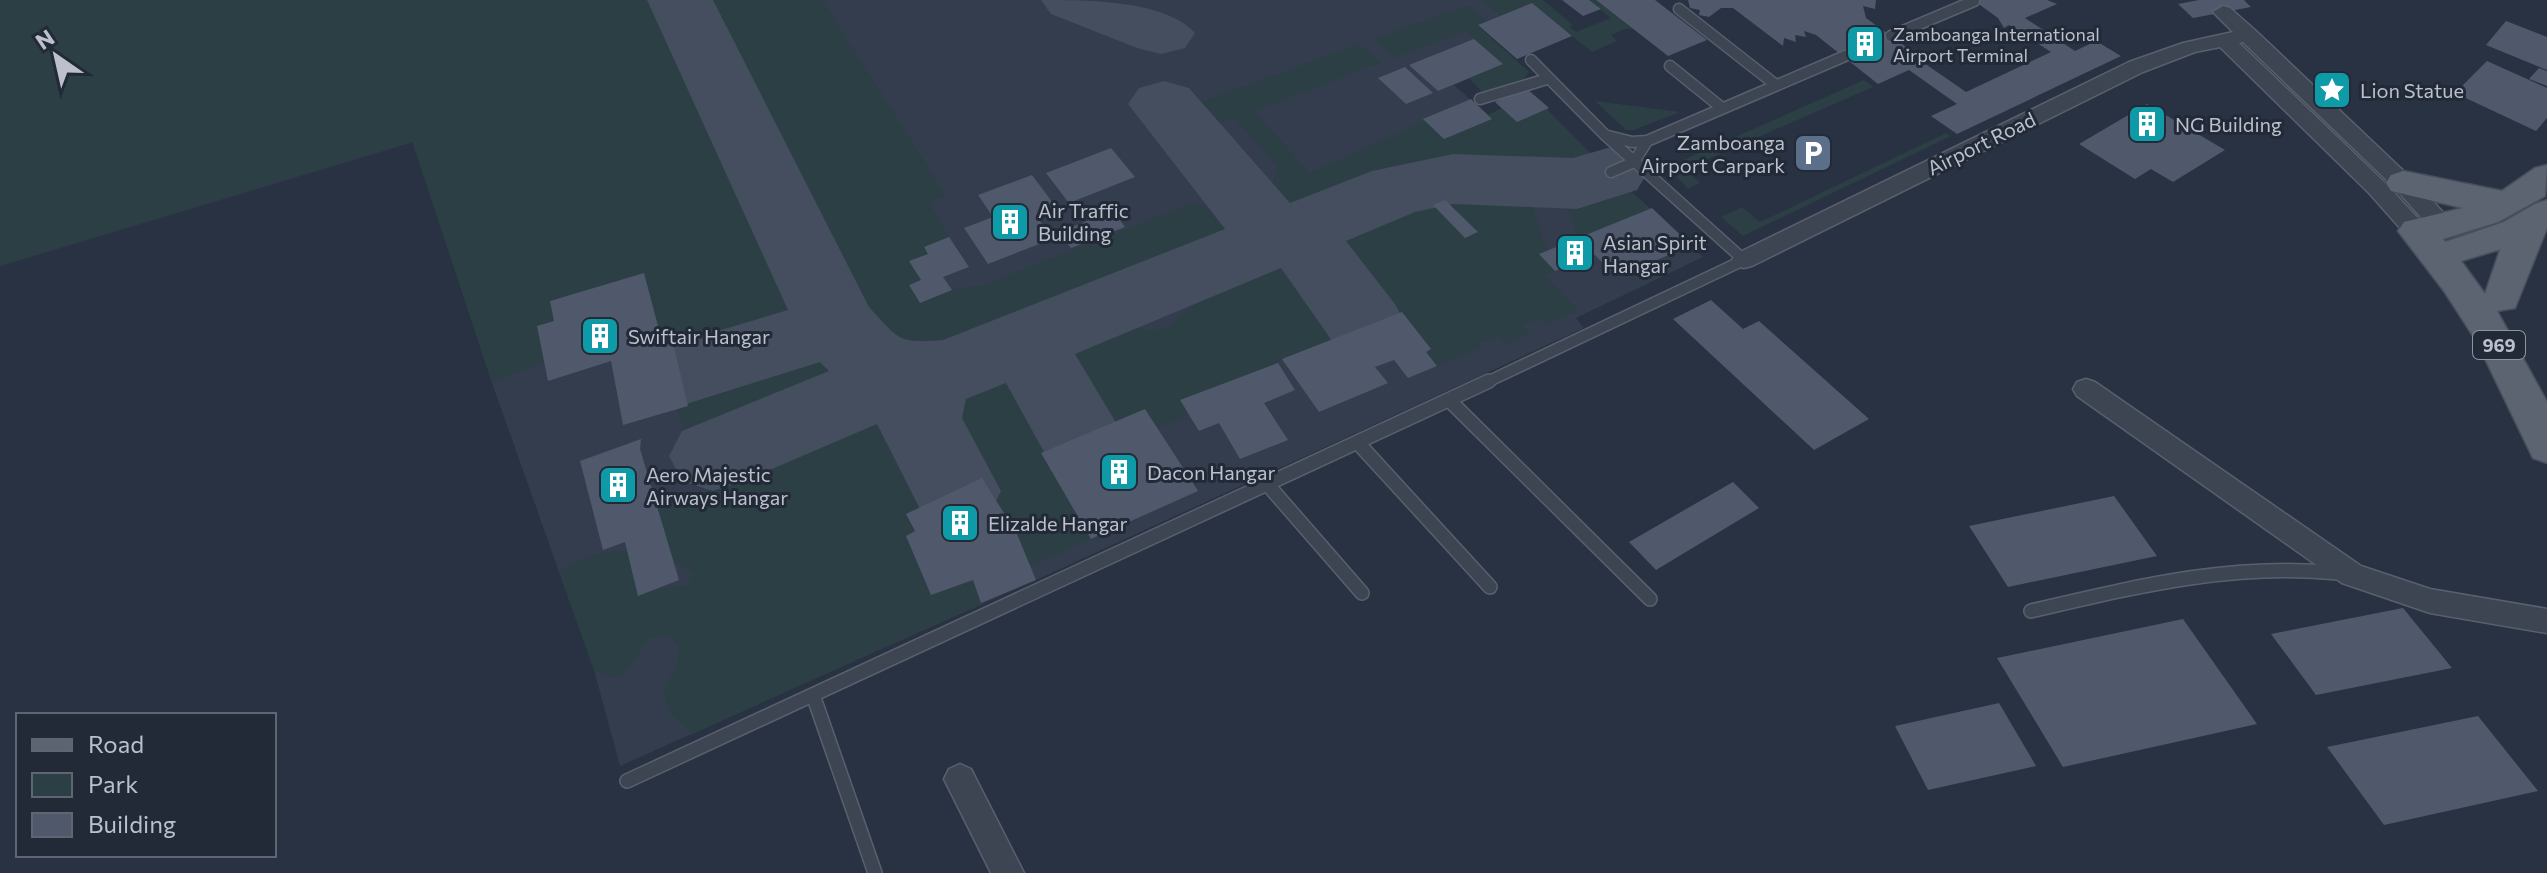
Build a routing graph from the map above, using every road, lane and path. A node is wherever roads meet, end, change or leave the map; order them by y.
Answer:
1 (1974, 1) edge
2 (1679, 9) dead end
3 (2223, 12) dead end
4 (2249, 35) junction
5 (1891, 36) dead end
6 (2223, 39) junction
7 (1845, 56) dead end
8 (1531, 60) dead end
9 (1670, 66) dead end
10 (1547, 79) junction
11 (1776, 85) junction
12 (1480, 99) dead end
13 (1722, 108) junction
14 (1605, 135) junction
15 (1647, 141) junction
16 (1634, 162) junction
17 (1611, 172) dead end
18 (2547, 176) edge
19 (2403, 183) junction
20 (2533, 217) edge
21 (2439, 240) junction
22 (1744, 260) junction
23 (2501, 313) junction
24 (2547, 374) edge
25 (2086, 389) dead end
26 (1449, 400) junction
27 (1358, 443) junction
28 (2547, 447) edge
29 (1268, 485) junction
30 (2352, 575) junction
31 (1490, 587) dead end
32 (1362, 593) dead end
33 (1650, 599) dead end
34 (2031, 611) dead end
35 (2547, 621) edge
36 (813, 695) junction
37 (960, 779) dead end
38 (627, 781) dead end
39 (875, 873) edge
40 (1008, 873) edge

1 - 5 lane
2 - 11 lane
3 - 4 street
4 - 6 street, Airport Road
4 - 19 street, 969
6 - 21 street, 969
6 - 22 street, Airport Road
7 - 11 lane
8 - 10 lane
9 - 13 lane
10 - 12 lane
10 - 14 lane
11 - 13 lane
13 - 15 lane
14 - 15 lane
14 - 16 lane
15 - 16 lane
16 - 17 lane
16 - 22 lane
18 - 20 main road
19 - 20 main road
19 - 21 street, 969
20 - 21 main road
20 - 23 main road
21 - 23 main road, 969
22 - 26 lane
23 - 24 main road, 969
23 - 28 main road, 969
25 - 30 street
26 - 27 lane
26 - 33 lane
27 - 29 lane
27 - 31 lane
29 - 32 lane
29 - 36 lane
30 - 34 lane
30 - 35 street
36 - 38 lane
36 - 39 lane
37 - 40 street

